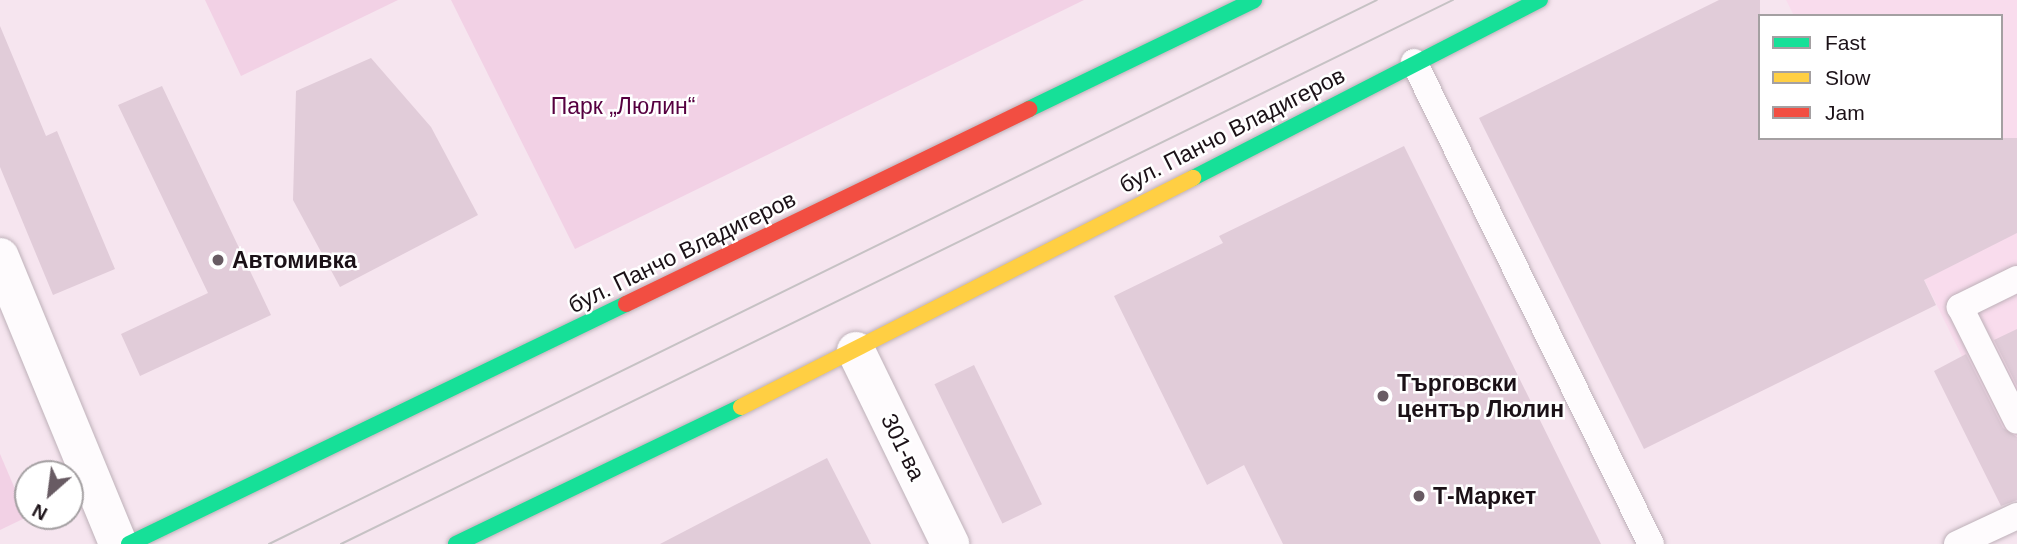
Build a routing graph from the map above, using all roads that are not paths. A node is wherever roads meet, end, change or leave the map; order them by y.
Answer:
1 (1254, 0) edge
2 (1540, 0) edge
3 (1413, 62) junction
4 (0, 257) edge
5 (2017, 279) edge
6 (856, 351) junction
7 (2017, 421) edge
8 (2017, 516) edge
9 (118, 544) edge
10 (129, 544) edge
11 (456, 544) edge
12 (950, 544) edge
13 (1651, 544) edge
14 (1957, 544) edge

1 - 10 main road, бул. Панчо Владигеров
2 - 3 main road, бул. Панчо Владигеров
3 - 6 main road, бул. Панчо Владигеров
3 - 13 lane
4 - 9 street
5 - 7 lane
6 - 11 main road, бул. Панчо Владигеров
6 - 12 street, 301-ва
8 - 14 lane

